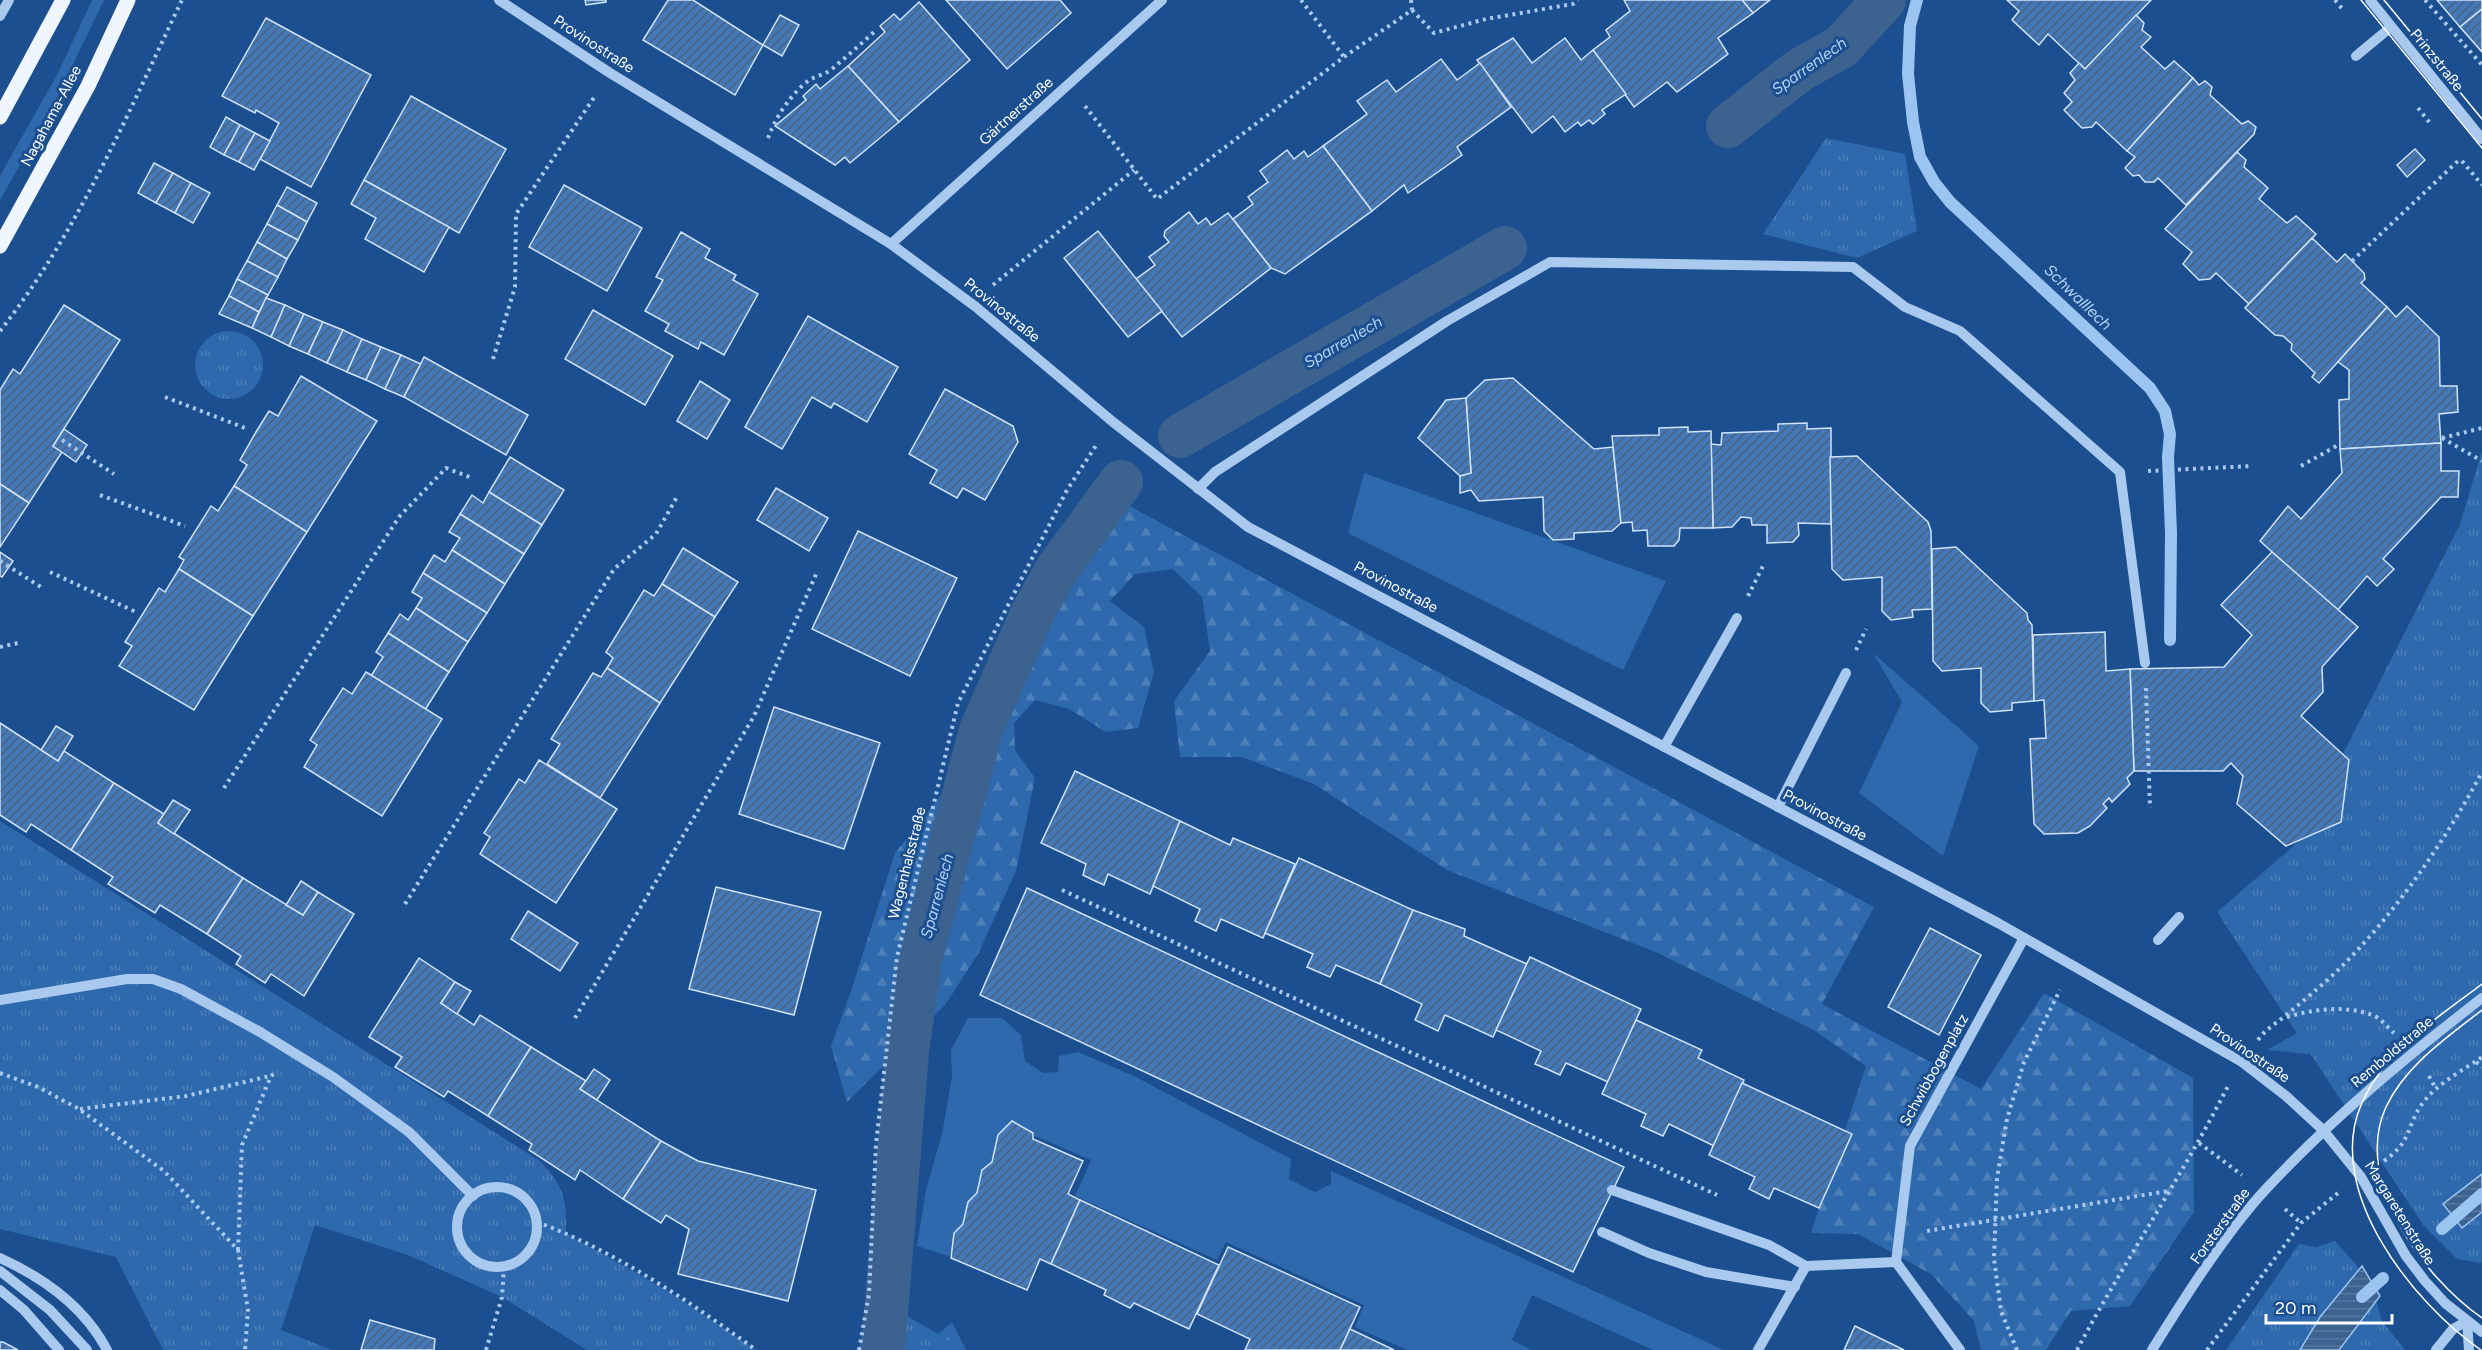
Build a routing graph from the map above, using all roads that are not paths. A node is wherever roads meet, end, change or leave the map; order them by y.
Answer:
1 (9, 0) edge
2 (63, 0) edge
3 (128, 0) edge
4 (499, 0) edge
5 (1162, 0) edge
6 (2370, 0) edge
7 (0, 16) edge
8 (2391, 27) junction
9 (2356, 56) dead end
10 (0, 117) edge
11 (2482, 139) edge
12 (891, 244) junction
13 (0, 246) edge
14 (1198, 489) junction
15 (1737, 618) road end
16 (2145, 663) road end
17 (1846, 673) dead end
18 (1664, 747) junction
19 (1778, 807) junction
20 (2179, 916) dead end
21 (2024, 938) junction
22 (2158, 940) dead end
23 (2482, 998) edge
24 (0, 1000) edge
25 (2324, 1130) junction
26 (1612, 1190) dead end
27 (473, 1196) junction
28 (1602, 1232) dead end
29 (0, 1257) edge
30 (1896, 1262) junction
31 (1806, 1266) junction
32 (0, 1271) edge
33 (1795, 1287) junction
34 (0, 1290) edge
35 (2467, 1321) junction
36 (2482, 1332) edge
37 (59, 1350) edge
38 (87, 1350) edge
39 (107, 1350) edge
40 (1758, 1350) edge
41 (1960, 1350) edge
42 (2152, 1350) edge
43 (2436, 1350) edge
44 (2469, 1350) edge

1 - 7 street
2 - 10 main road
3 - 13 main road, Nagahama-Allee
4 - 12 street, Provinostraße
5 - 12 street, Gärtnerstraße
6 - 8 street, Prinzstraße
8 - 9 street
8 - 11 street, Prinzstraße
12 - 14 street, Provinostraße
14 - 16 street
14 - 18 street, Provinostraße
15 - 18 street
17 - 19 street
18 - 19 street, Provinostraße
19 - 21 street, Provinostraße
20 - 22 street
21 - 25 street, Provinostraße
21 - 30 street, Schwibbogenplatz
23 - 25 street, Remboldstraße
24 - 27 street
25 - 35 street, Margaretenstraße
25 - 42 street, Forsterstraße
26 - 31 street
27 - 27 street
28 - 33 street
29 - 39 street
30 - 31 street
30 - 41 street
31 - 33 street
32 - 38 street
33 - 40 street
34 - 37 street
35 - 36 street, Margaretenstraße
35 - 43 street
35 - 44 street

